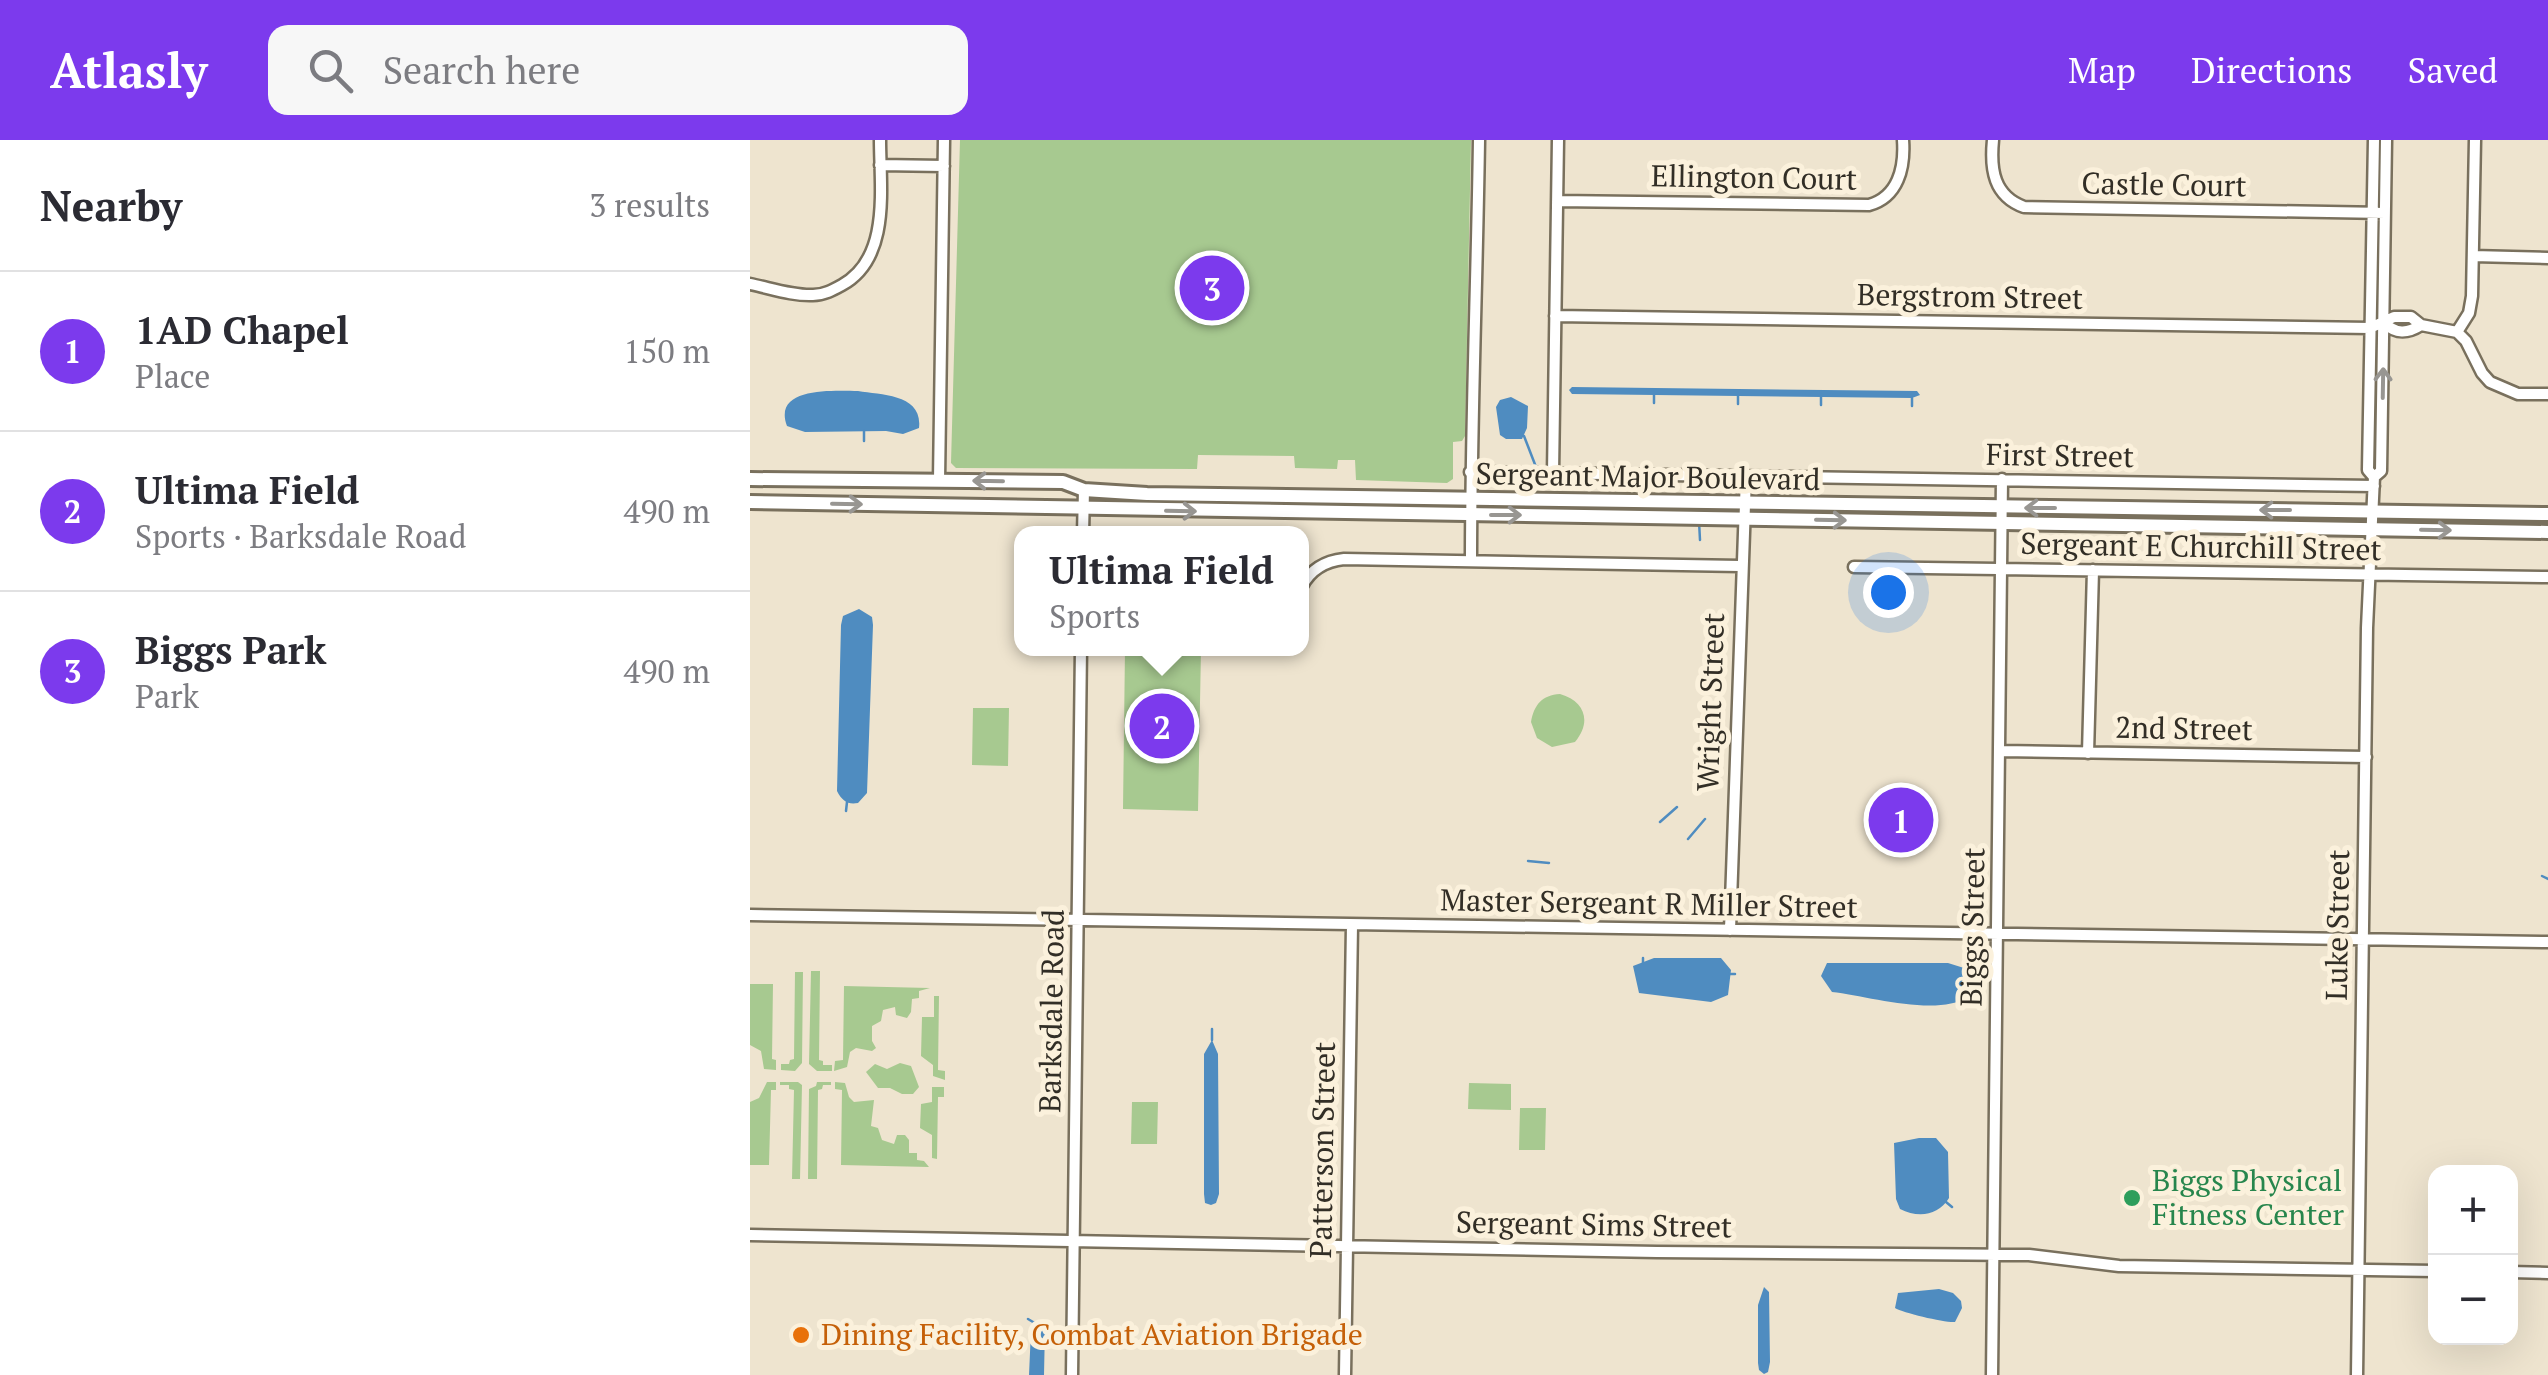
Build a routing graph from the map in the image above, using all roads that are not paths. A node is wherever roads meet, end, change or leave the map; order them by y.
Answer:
1 (880, 140) edge
2 (944, 140) edge
3 (1479, 140) edge
4 (1558, 140) edge
5 (1903, 140) edge
6 (1993, 140) edge
7 (2374, 140) edge
8 (2386, 140) edge
9 (2475, 140) edge
10 (880, 166) junction
11 (944, 166) junction
12 (1558, 201) junction
13 (2379, 213) junction
14 (2473, 256) junction
15 (2548, 258) edge
16 (750, 284) edge
17 (1555, 316) junction
18 (2384, 324) junction
19 (2370, 328) junction
20 (2457, 332) junction
21 (2548, 394) edge
22 (1470, 472) junction
23 (1552, 473) junction
24 (1746, 476) junction
25 (750, 479) edge
26 (939, 480) junction
27 (2002, 480) junction
28 (2374, 482) junction
29 (1084, 490) junction
30 (1469, 499) junction
31 (750, 502) edge
32 (1744, 502) junction
33 (2001, 508) junction
34 (1083, 509) junction
35 (2373, 511) junction
36 (2548, 514) edge
37 (1470, 515) junction
38 (1742, 518) junction
39 (2000, 524) junction
40 (1083, 526) edge
41 (2370, 529) junction
42 (2548, 532) edge
43 (1471, 561) junction
44 (1740, 566) junction
45 (1854, 566) dead end
46 (2000, 569) junction
47 (2093, 570) junction
48 (2368, 575) junction
49 (1309, 578) edge
50 (2548, 578) edge
51 (1082, 656) edge
52 (2001, 751) junction
53 (2088, 753) junction
54 (2366, 757) junction
55 (750, 915) edge
56 (1078, 920) junction
57 (1352, 925) junction
58 (1730, 930) junction
59 (1998, 934) junction
60 (2362, 939) junction
61 (2548, 942) edge
62 (750, 1235) edge
63 (1074, 1240) junction
64 (1346, 1246) junction
65 (1994, 1255) junction
66 (2360, 1269) junction
67 (2428, 1270) edge
68 (2518, 1272) edge
69 (2548, 1272) edge
70 (1072, 1375) edge
71 (1346, 1375) edge
72 (1992, 1375) edge
73 (2357, 1375) edge

1 - 10 street
2 - 11 street
3 - 22 street
4 - 12 street
5 - 12 street, Ellington Court
6 - 13 street, Castle Court
7 - 13 street, Luke Street
8 - 13 street, Luke Street
9 - 14 street
10 - 11 street
10 - 16 street
11 - 26 street
12 - 17 street
13 - 18 street, Luke Street
13 - 19 street, Luke Street
14 - 15 street
14 - 20 street
17 - 19 street, Bergstrom Street
17 - 23 street
18 - 19 street, Bergstrom Street
18 - 20 street, Bergstrom Street
28 -> 18 street, Luke Street
19 - 28 street, Luke Street
20 - 21 street
22 - 23 street, First Street
22 - 30 street
23 - 24 street, First Street
24 - 27 street, First Street
24 - 32 street, Wright Street
25 - 26 street, Sergeant Major Boulevard
29 -> 26 street, Sergeant Major Boulevard
27 - 28 street, First Street
27 - 33 street, Biggs Street
28 - 35 street, Luke Street
29 - 30 street, Sergeant Major Boulevard
29 - 34 street
30 - 32 street, Sergeant Major Boulevard
30 - 37 street
31 -> 34 street, Sergeant Major Boulevard
32 - 33 street, Sergeant Major Boulevard
32 - 38 street, Wright Street
35 -> 33 street, Sergeant Major Boulevard
33 - 39 street, Biggs Street
34 -> 37 street, Sergeant Major Boulevard
34 - 40 street
35 - 36 street, Sergeant Major Boulevard
35 - 41 street, Luke Street
37 -> 38 street, Sergeant Major Boulevard
37 - 43 street
38 -> 39 street, Sergeant Major Boulevard
38 - 44 street, Wright Street
39 - 41 street, Sergeant Major Boulevard
39 - 46 street, Biggs Street
41 -> 42 street, Sergeant Major Boulevard
41 - 48 street, Luke Street
43 - 44 street
43 - 49 street
44 - 58 street, Wright Street
45 - 46 street, Sergeant E Churchill Street
46 - 47 street, Sergeant E Churchill Street
46 - 52 street, Biggs Street
47 - 48 street, Sergeant E Churchill Street
47 - 53 street
48 - 50 street, Sergeant E Churchill Street
48 - 54 street, Luke Street
51 - 56 street, Barksdale Road
52 - 53 street, 2nd Street
52 - 59 street, Biggs Street
53 - 54 street, 2nd Street
54 - 60 street, Luke Street
55 - 56 street, Master Sergeant R Miller Street
56 - 57 street, Master Sergeant R Miller Street
56 - 63 street, Barksdale Road
57 - 58 street, Master Sergeant R Miller Street
57 - 64 street, Patterson Street
58 - 59 street, Master Sergeant R Miller Street
59 - 60 street, Master Sergeant R Miller Street
59 - 65 street, Biggs Street
60 - 61 street, Master Sergeant R Miller Street
60 - 66 street, Luke Street
62 - 63 street, Sergeant Sims Street
63 - 64 street, Sergeant Sims Street
63 - 70 street, Barksdale Road
64 - 65 street, Sergeant Sims Street
64 - 71 street, Patterson Street
65 - 66 street, Sergeant Sims Street
65 - 72 street, Biggs Street
66 - 67 street, Sergeant Sims Street
66 - 73 street, Luke Street
68 - 69 street

